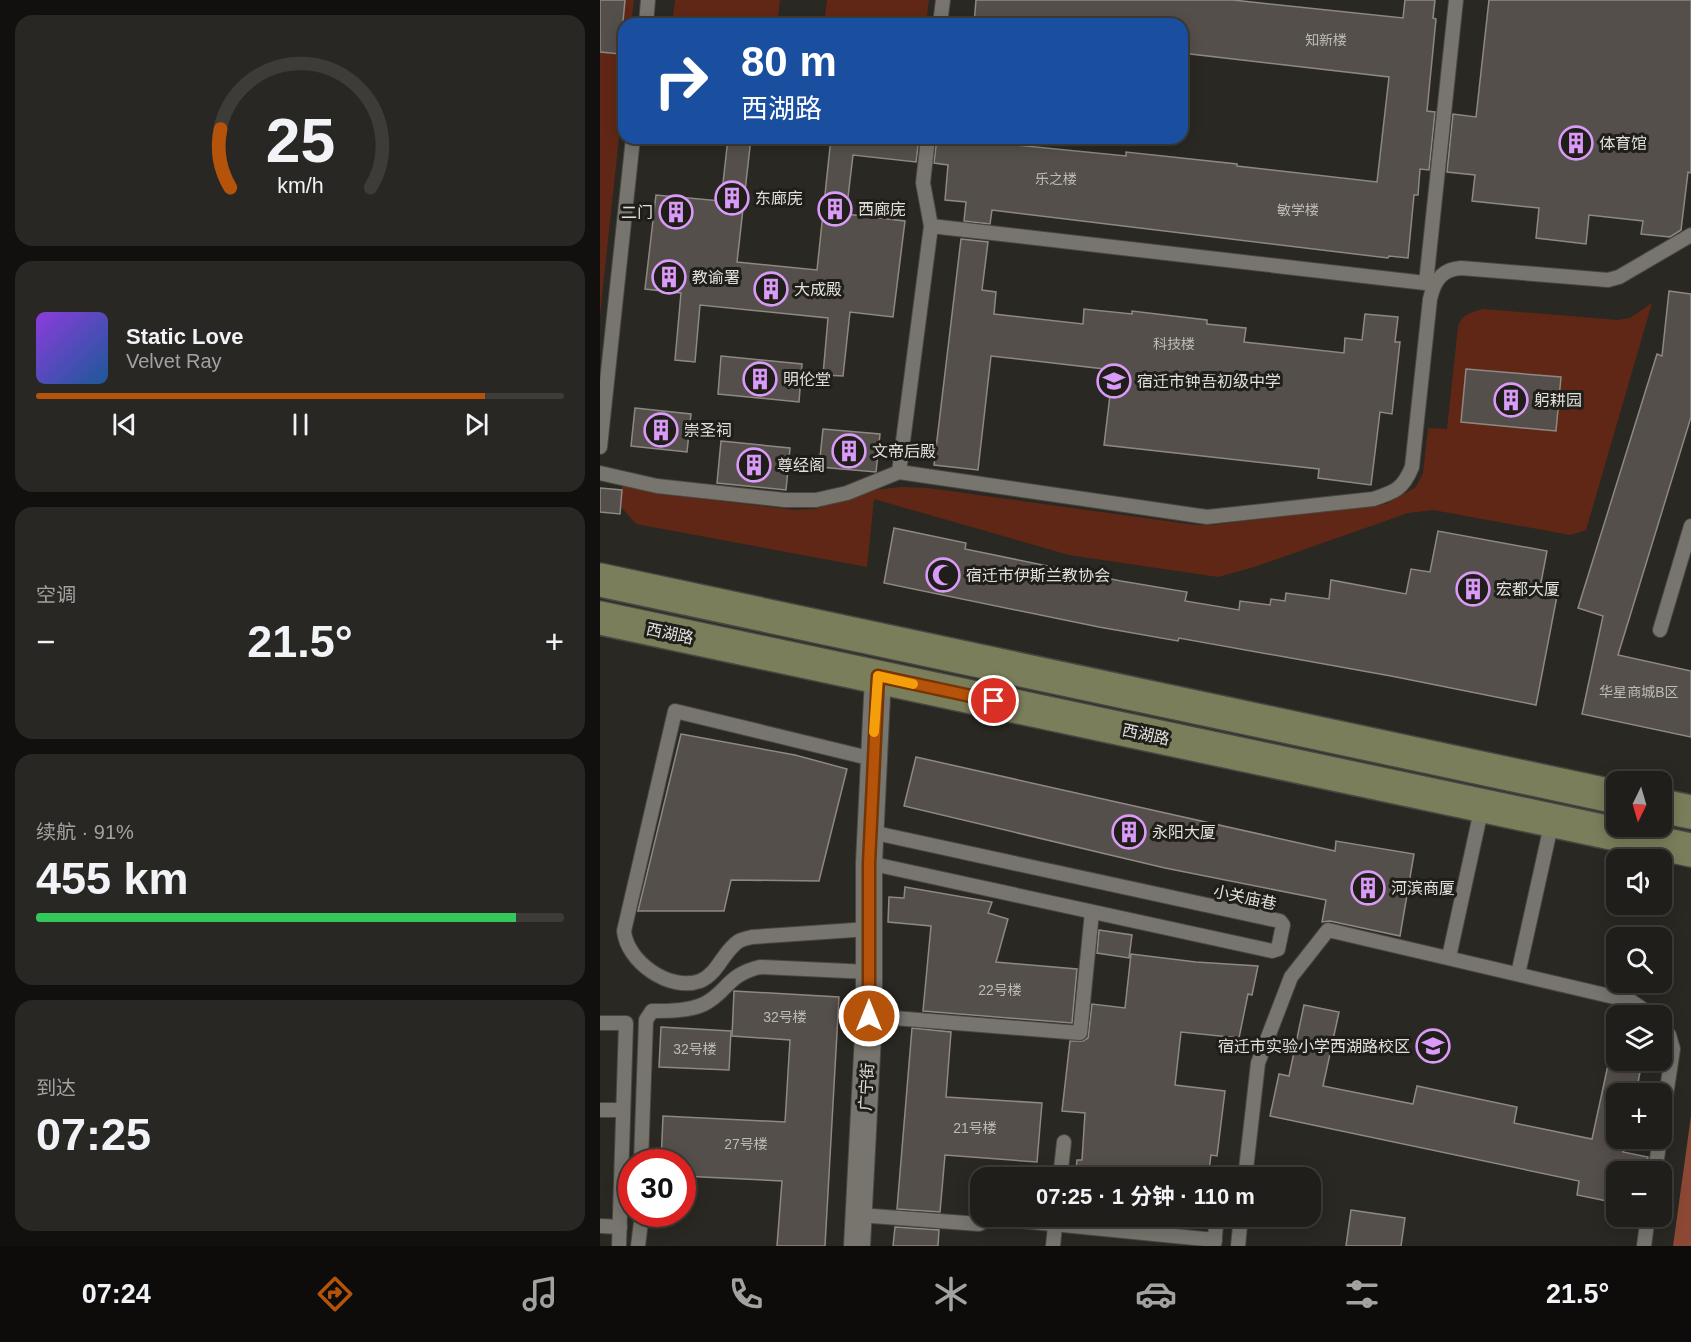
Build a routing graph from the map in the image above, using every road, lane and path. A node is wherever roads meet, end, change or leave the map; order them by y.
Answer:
1 (648, 0) edge
2 (943, 0) edge
3 (1456, 0) edge
4 (646, 18) edge
5 (941, 18) edge
6 (632, 144) edge
7 (927, 144) edge
8 (931, 226) junction
9 (1691, 235) edge
10 (1430, 283) junction
11 (600, 447) edge
12 (899, 472) junction
13 (600, 473) edge
14 (1691, 529) edge
15 (600, 580) edge
16 (600, 618) edge
17 (1660, 630) dead end
18 (878, 676) junction
19 (873, 759) junction
20 (1606, 795) edge
21 (1482, 806) junction
22 (1672, 808) edge
23 (1691, 812) edge
24 (1552, 820) junction
25 (871, 832) junction
26 (1691, 850) edge
27 (869, 863) junction
28 (1092, 912) junction
29 (869, 929) junction
30 (1449, 957) junction
31 (869, 972) junction
32 (1518, 974) junction
33 (1637, 1005) edge
34 (869, 1016) junction
35 (600, 1023) edge
36 (600, 1110) edge
37 (623, 1110) junction
38 (1064, 1142) dead end
39 (622, 1149) edge
40 (641, 1149) edge
41 (1061, 1167) edge
42 (1246, 1167) edge
43 (859, 1215) junction
44 (970, 1223) edge
45 (600, 1226) edge
46 (618, 1227) edge
47 (620, 1227) edge
48 (640, 1227) edge
49 (1055, 1227) edge
50 (1104, 1227) edge
51 (1216, 1227) edge
52 (1240, 1227) edge
53 (1647, 1227) edge
54 (1214, 1243) edge
55 (619, 1246) edge
56 (638, 1246) edge
57 (857, 1246) edge
58 (1053, 1246) edge
59 (1238, 1246) edge
60 (1644, 1246) edge

1 - 4 lane
2 - 5 lane
3 - 10 lane
6 - 11 lane
7 - 8 lane
8 - 10 lane
8 - 12 lane
9 - 10 lane
10 - 12 lane
12 - 13 lane
14 - 17 lane
15 - 20 main road
16 - 18 main road, 西湖路
18 - 19 street, 广宁街
18 - 21 main road, 西湖路
19 - 25 street, 广宁街
19 - 29 lane
21 - 24 main road, 西湖路
21 - 30 lane
22 - 23 main road
24 - 26 main road, 西湖路
24 - 32 lane
25 - 27 street, 广宁街
25 - 28 lane, 小关庙巷
27 - 28 lane, 小关庙巷
27 - 29 street, 广宁街
28 - 34 lane
29 - 31 street, 广宁街
30 - 32 lane
30 - 42 lane
31 - 34 street, 广宁街
31 - 40 lane
32 - 33 lane
34 - 43 street, 广宁街
35 - 37 lane
36 - 37 lane
37 - 39 lane
38 - 41 lane
43 - 44 lane
43 - 57 street, 广宁街
45 - 46 lane
47 - 55 lane
48 - 56 lane
49 - 58 lane
50 - 54 lane
51 - 54 lane
52 - 59 lane
53 - 60 lane

